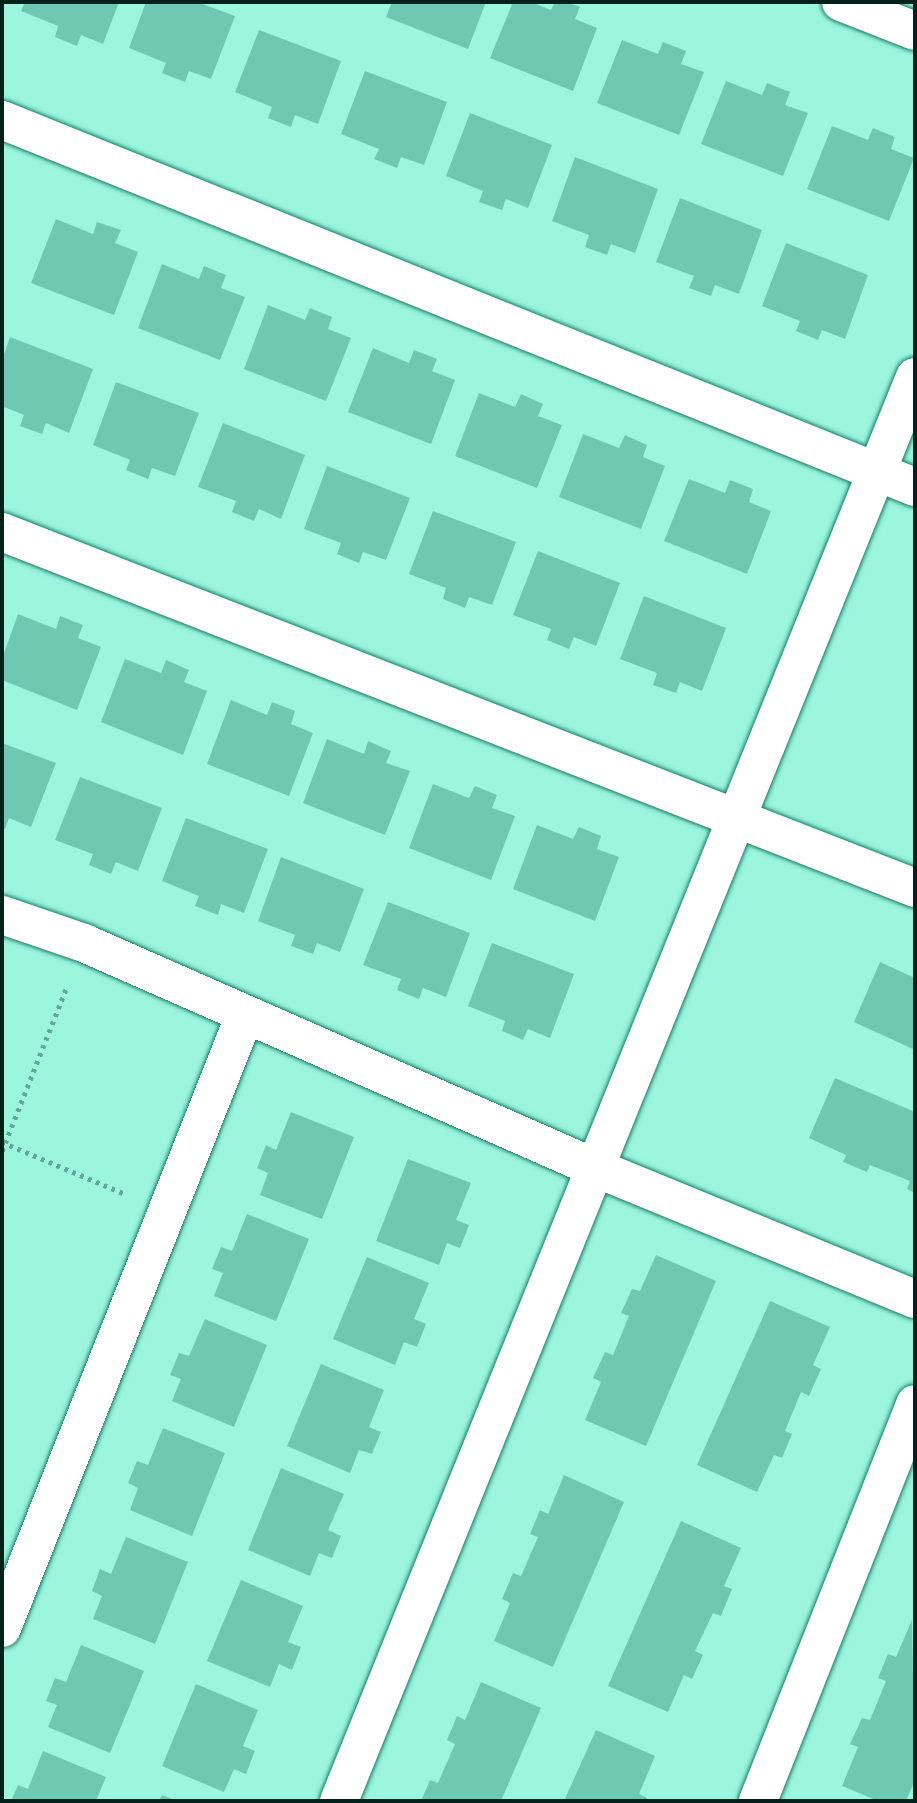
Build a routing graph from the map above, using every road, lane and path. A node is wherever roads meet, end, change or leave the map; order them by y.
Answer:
1 (841, 2) edge
2 (915, 32) edge
3 (2, 120) edge
4 (915, 377) edge
5 (878, 472) junction
6 (915, 487) edge
7 (2, 533) edge
8 (736, 818) junction
9 (915, 888) edge
10 (2, 915) edge
11 (84, 943) junction
12 (244, 1017) junction
13 (3, 1143) edge
14 (2, 1151) edge
15 (593, 1167) junction
16 (167, 1212) junction
17 (915, 1299) edge
18 (915, 1404) edge
19 (2, 1628) edge
20 (339, 1801) edge
21 (758, 1801) edge

1 - 2 street
3 - 5 street
4 - 5 street
5 - 6 street
5 - 8 street
7 - 8 street
8 - 9 street
8 - 15 street
10 - 11 street
11 - 12 street
11 - 13 path
12 - 15 street
12 - 16 street
13 - 14 path
13 - 16 path
15 - 17 street
15 - 20 street
16 - 19 street
18 - 21 street

